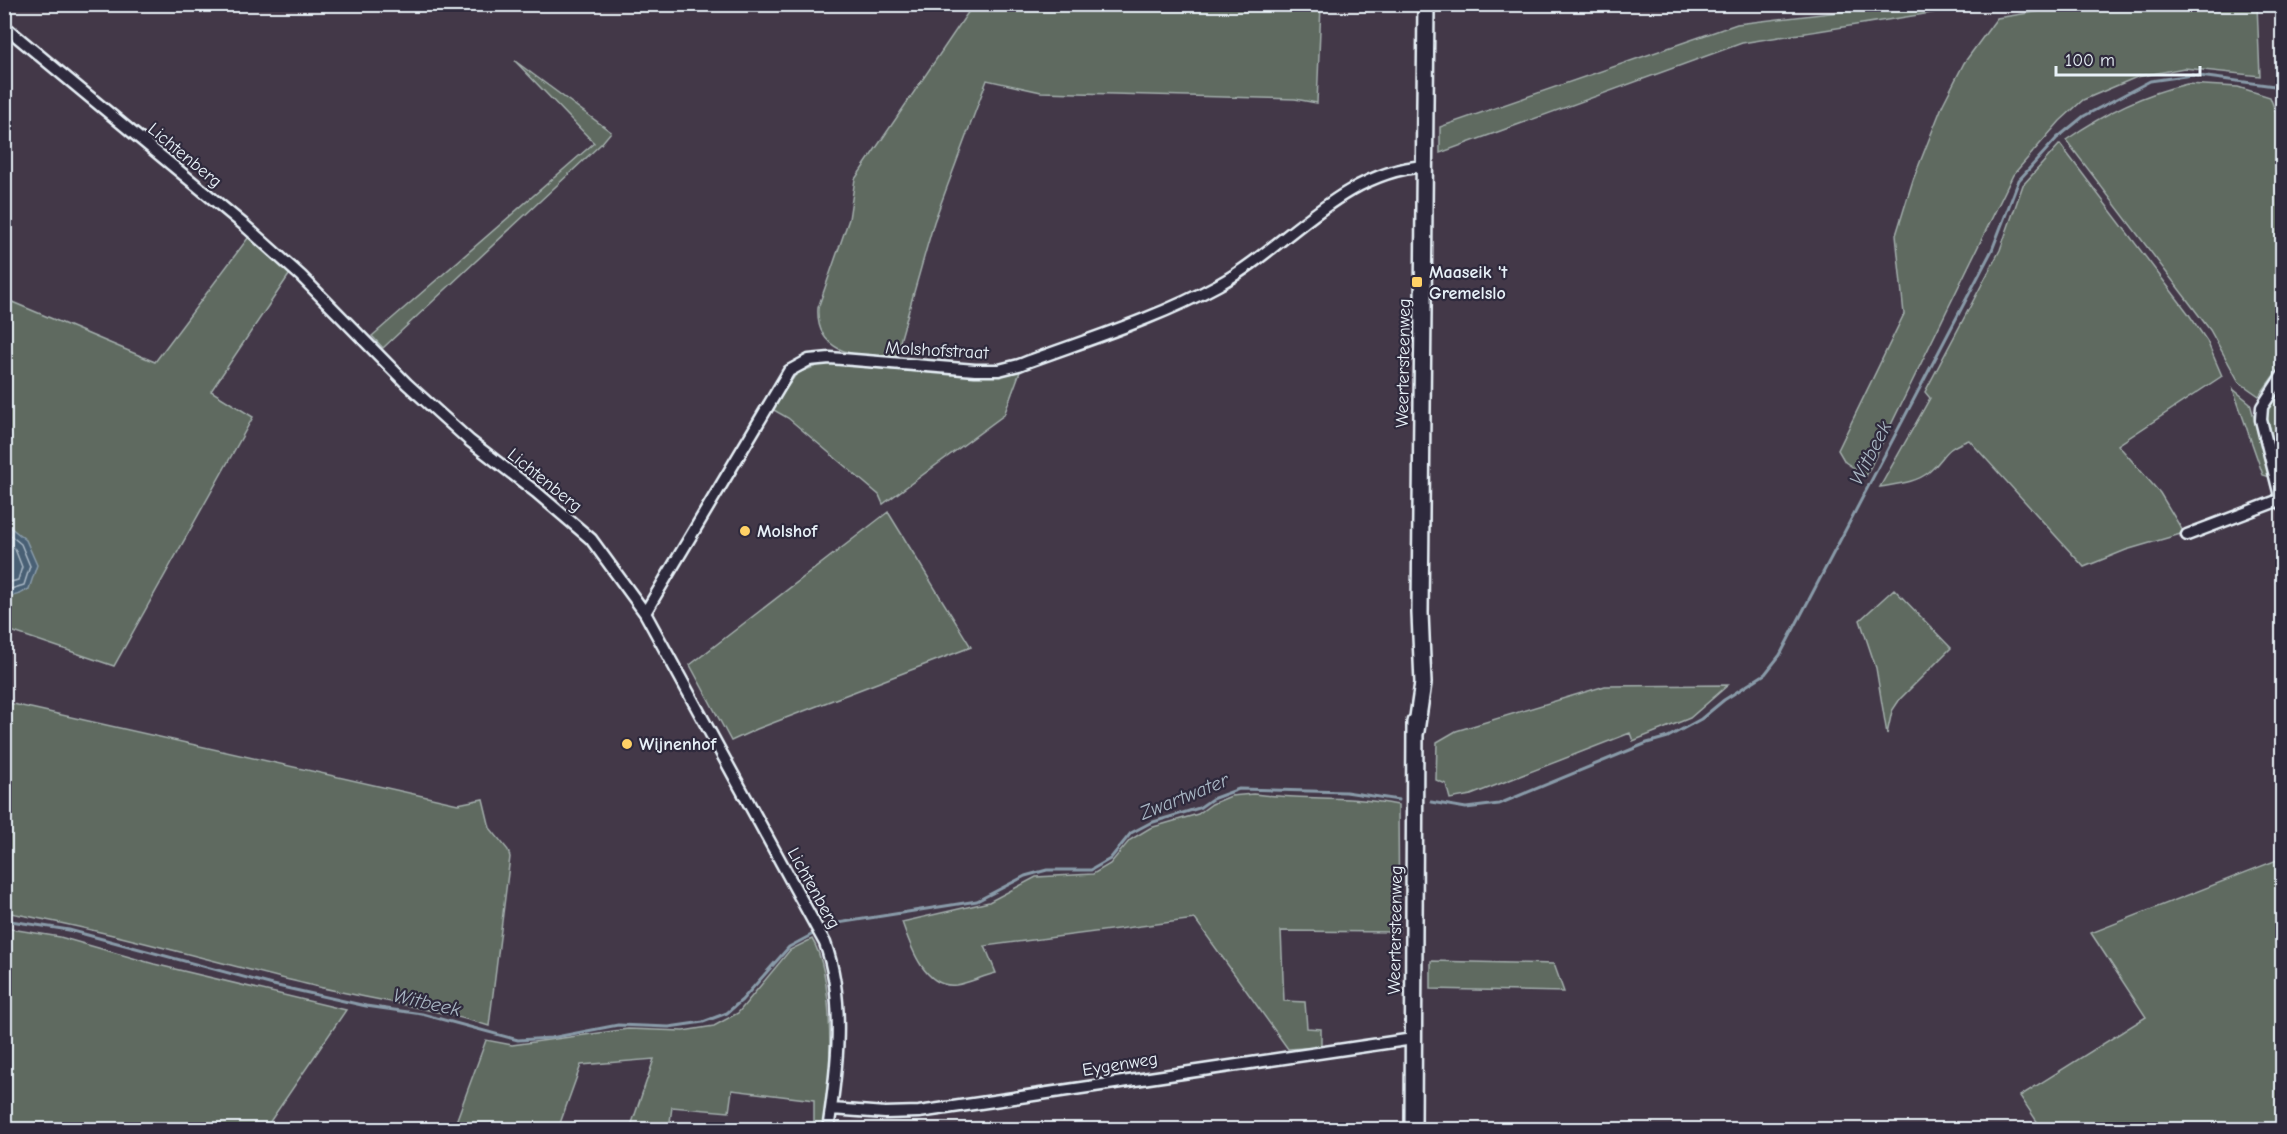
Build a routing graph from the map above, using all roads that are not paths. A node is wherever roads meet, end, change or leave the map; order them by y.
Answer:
1 (1426, 4) edge
2 (4, 26) edge
3 (1425, 166) junction
4 (2283, 376) edge
5 (2282, 502) edge
6 (2187, 535) dead end
7 (645, 614) junction
8 (1413, 1039) junction
9 (832, 1108) junction
10 (828, 1130) edge
11 (1413, 1130) edge

1 - 3 main road, Weertersteenweg
2 - 7 street, Lichtenberg
3 - 7 street, Molshofstraat
3 - 8 main road, Weertersteenweg
4 - 5 street
5 - 6 street
7 - 9 street, Lichtenberg
8 - 9 street, Eygenweg
8 - 11 main road, Weertersteenweg
9 - 10 street, Lichtenberg

